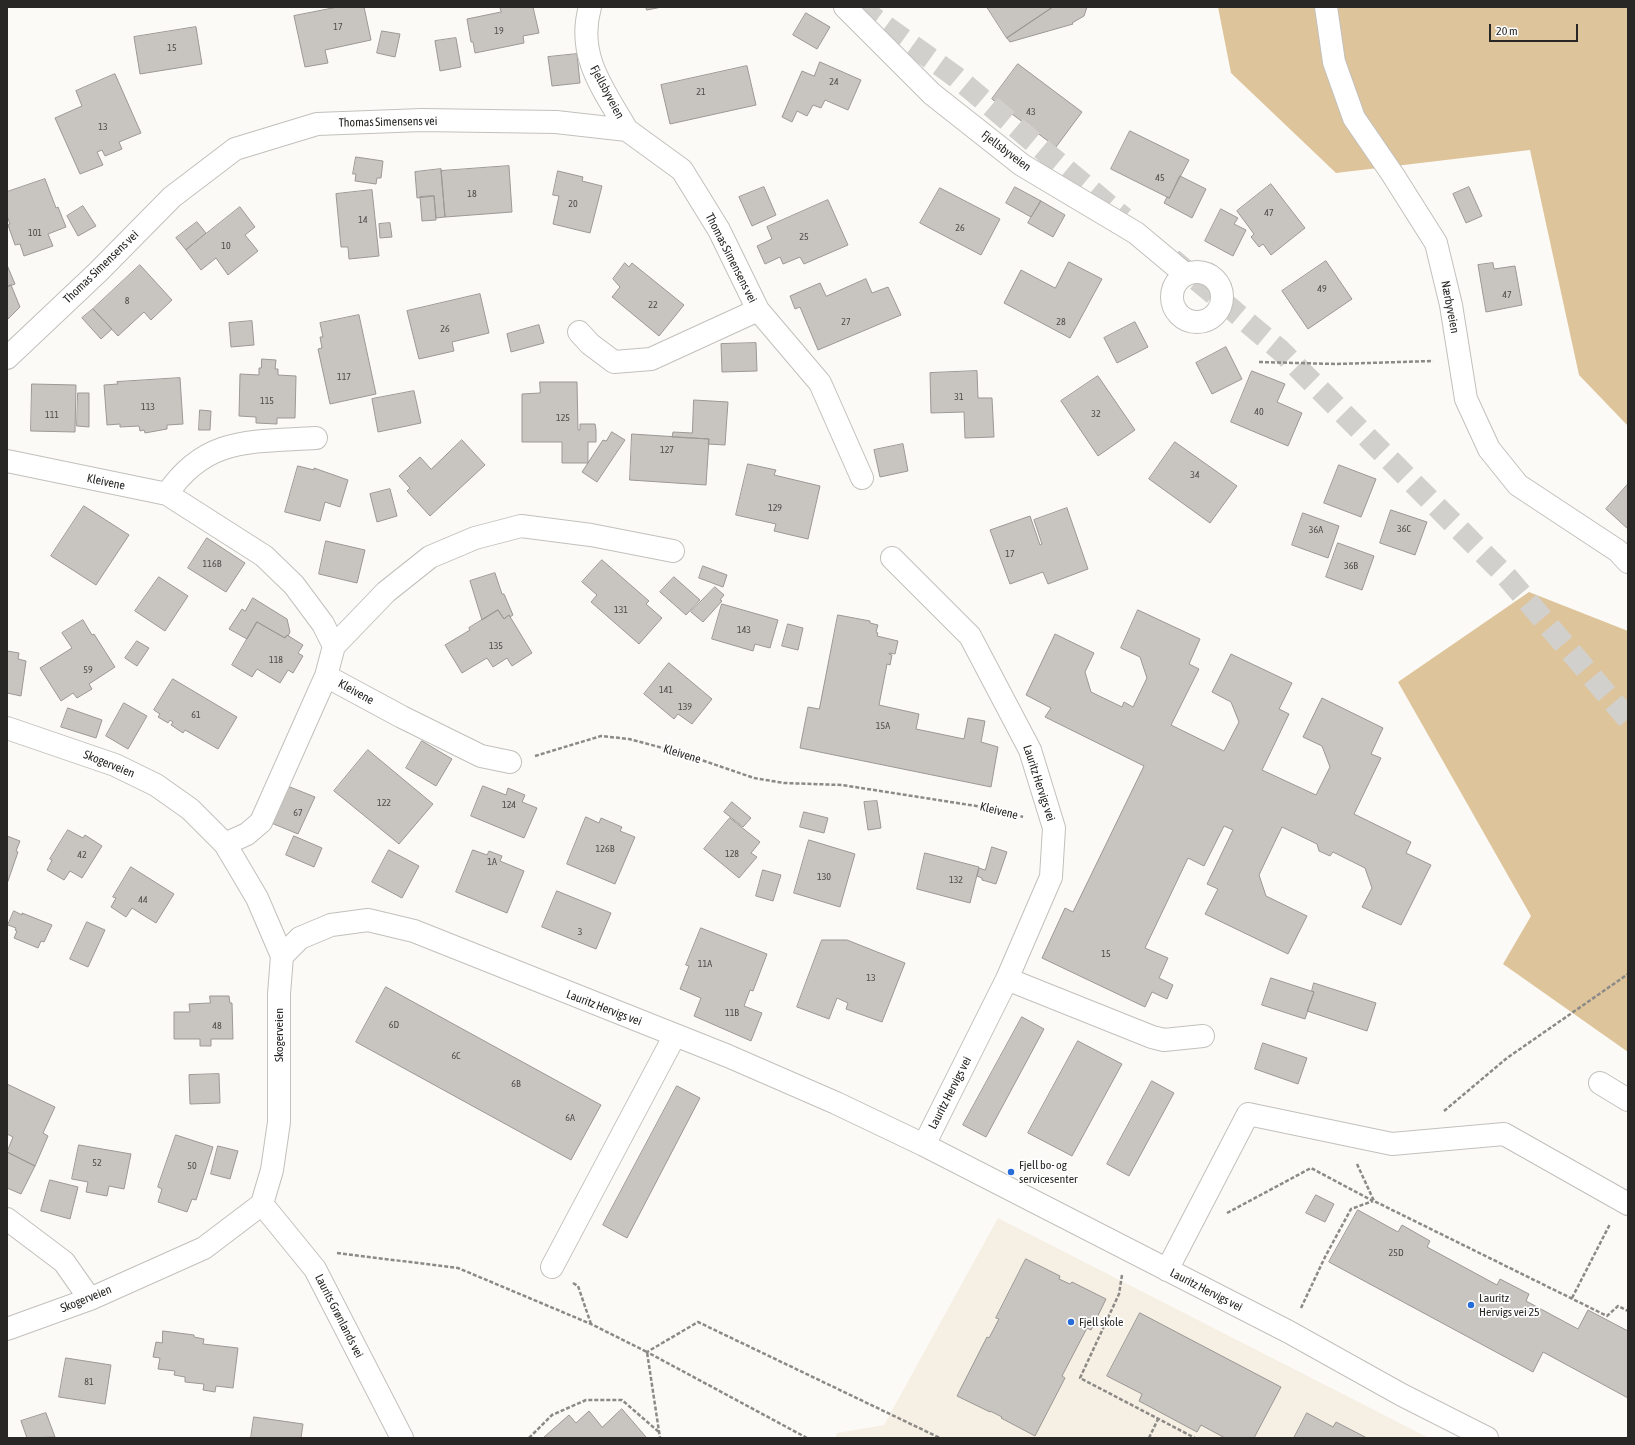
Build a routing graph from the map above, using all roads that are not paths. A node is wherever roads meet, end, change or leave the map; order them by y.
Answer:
1 (590, 7) edge
2 (844, 7) edge
3 (1326, 7) edge
4 (627, 130) junction
5 (1185, 274) tunnel mouth
6 (758, 310) junction
7 (579, 332) dead end
8 (7, 358) edge
9 (316, 438) dead end
10 (7, 461) edge
11 (862, 478) dead end
12 (167, 494) junction
13 (673, 551) dead end
14 (892, 558) dead end
15 (1628, 562) edge
16 (334, 646) junction
17 (326, 676) junction
18 (7, 728) edge
19 (510, 762) road end
20 (225, 844) junction
21 (282, 956) junction
22 (1007, 979) junction
23 (675, 1035) junction
24 (1203, 1036) dead end
25 (1600, 1083) dead end
26 (1628, 1100) edge
27 (924, 1145) junction
28 (262, 1204) junction
29 (1628, 1204) edge
30 (7, 1219) edge
31 (552, 1266) road end
32 (1168, 1270) junction
33 (90, 1299) junction
34 (7, 1329) edge
35 (402, 1438) edge
36 (1487, 1438) edge

1 - 4 street, Fjellsbyveien
2 - 5 street, Fjellsbyveien
3 - 15 street, Nærbyveien
4 - 6 street, Thomas Simensens vei
4 - 8 street, Thomas Simensens vei
6 - 7 street, Thomas Simensens vei
6 - 11 street, Thomas Simensens vei
9 - 12 street
10 - 12 street, Kleivene
12 - 16 street, Kleivene
13 - 16 street, Kleivene
14 - 22 street, Lauritz Hervigs vei
16 - 17 street, Kleivene
17 - 19 street, Kleivene
17 - 20 street, Kleivene
18 - 20 street, Skogerveien
20 - 21 street, Skogerveien
21 - 23 street, Lauritz Hervigs vei
21 - 28 street, Skogerveien
22 - 24 street
22 - 27 street, Lauritz Hervigs vei
23 - 27 street, Lauritz Hervigs vei
23 - 31 street
25 - 26 street
27 - 32 street, Lauritz Hervigs vei
28 - 33 street, Skogerveien
28 - 35 street, Laurits Grønlands vei
29 - 32 street
30 - 33 street
32 - 36 street, Lauritz Hervigs vei
33 - 34 street, Skogerveien

